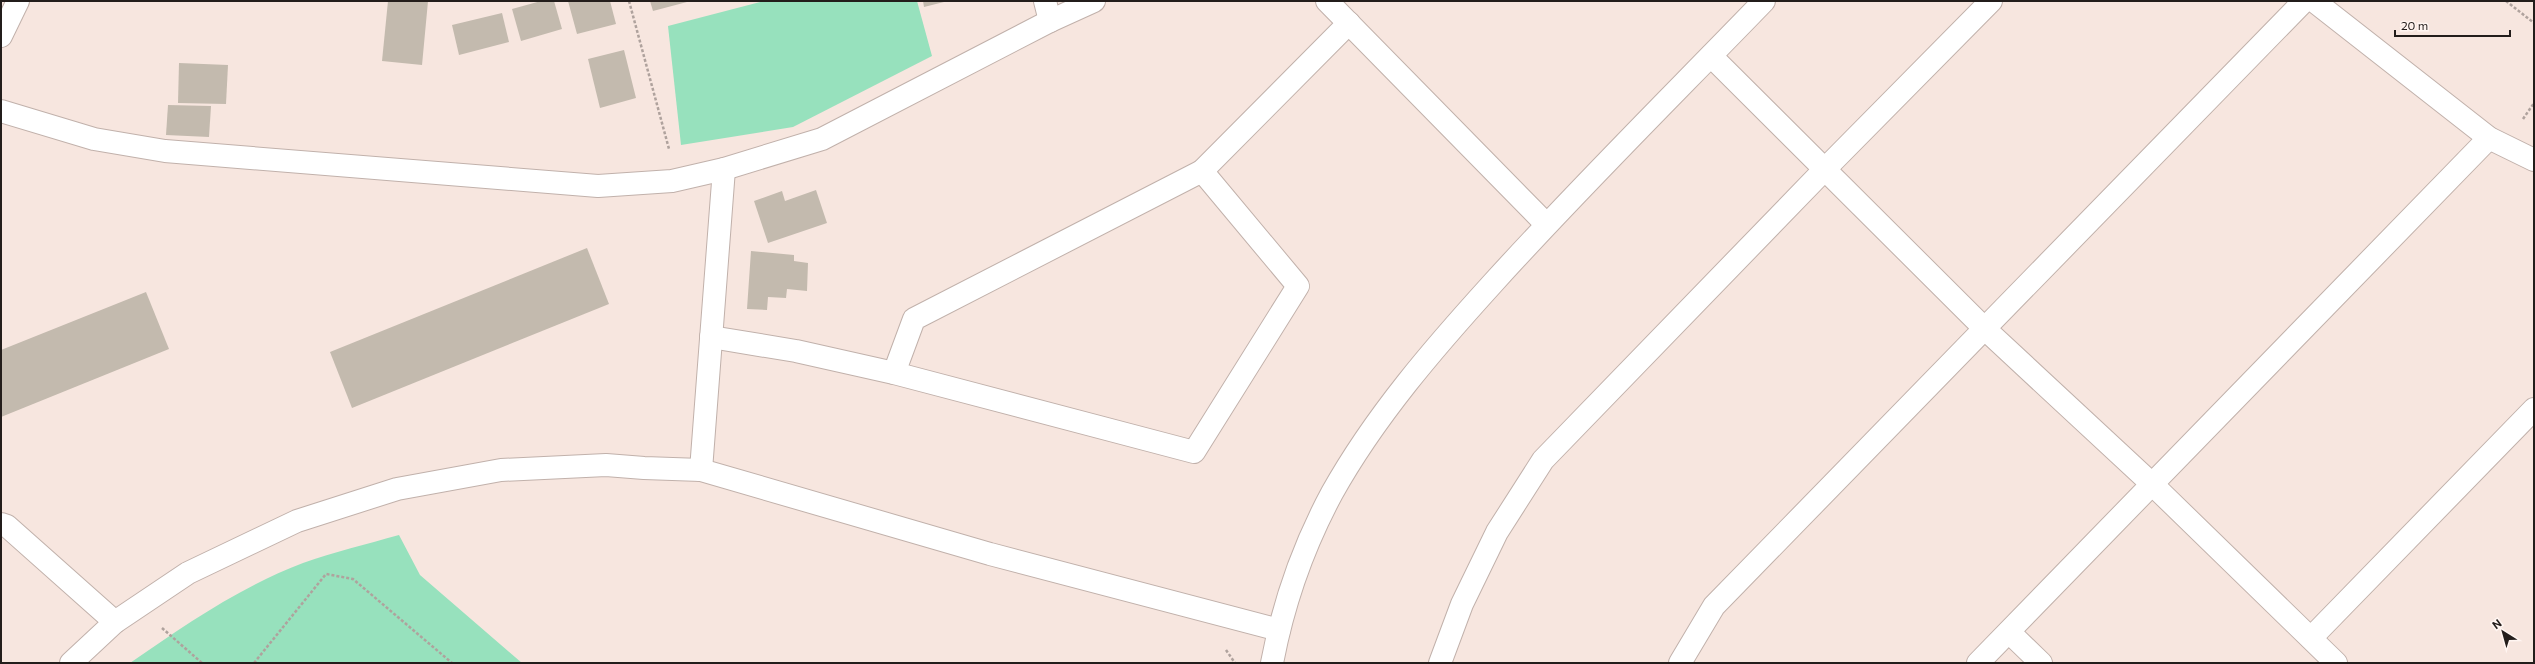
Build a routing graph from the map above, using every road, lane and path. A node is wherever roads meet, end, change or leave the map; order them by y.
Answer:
1 (18, 1) edge
2 (629, 1) edge
3 (1094, 1) edge
4 (1327, 1) edge
5 (1764, 1) edge
6 (1991, 1) edge
7 (2304, 1) edge
8 (2314, 1) edge
9 (2506, 1) edge
10 (1047, 11) edge
11 (1348, 23) junction
12 (2534, 23) edge
13 (1, 36) edge
14 (1711, 56) junction
15 (1, 111) edge
16 (2489, 138) junction
17 (669, 150) dead end
18 (2534, 160) edge
19 (724, 169) junction
20 (1825, 169) junction
21 (1202, 171) junction
22 (1546, 224) junction
23 (1985, 329) junction
24 (711, 337) junction
25 (894, 373) junction
26 (2534, 409) edge
27 (700, 470) junction
28 (2153, 484) junction
29 (1, 524) edge
30 (115, 622) junction
31 (167, 622) dead end
32 (160, 626) junction
33 (155, 630) dead end
34 (1279, 630) junction
35 (2009, 632) junction
36 (2311, 638) junction
37 (1222, 645) dead end
38 (71, 663) edge
39 (202, 663) edge
40 (254, 663) edge
41 (452, 663) edge
42 (1235, 663) edge
43 (1272, 663) edge
44 (1440, 663) edge
45 (1680, 663) edge
46 (1978, 663) edge
47 (2041, 663) edge
48 (2336, 663) edge

1 - 13 street
2 - 17 path
3 - 10 street
4 - 11 street
5 - 14 street
6 - 20 street
7 - 23 street
8 - 16 street
9 - 12 path
10 - 19 street
11 - 21 street
11 - 22 street
14 - 20 street
14 - 22 street
15 - 19 street
16 - 18 street
16 - 28 street
19 - 24 street
20 - 23 street
20 - 44 street
21 - 25 street
21 - 25 street
22 - 34 street
23 - 28 street
23 - 45 street
24 - 25 street
24 - 27 street
26 - 36 street
27 - 30 street
27 - 34 street
28 - 35 street
28 - 36 street
29 - 30 street
30 - 38 street
31 - 32 path
32 - 33 path
32 - 39 path
34 - 43 street
35 - 46 street
35 - 47 street
36 - 48 street
37 - 42 path
40 - 41 path

